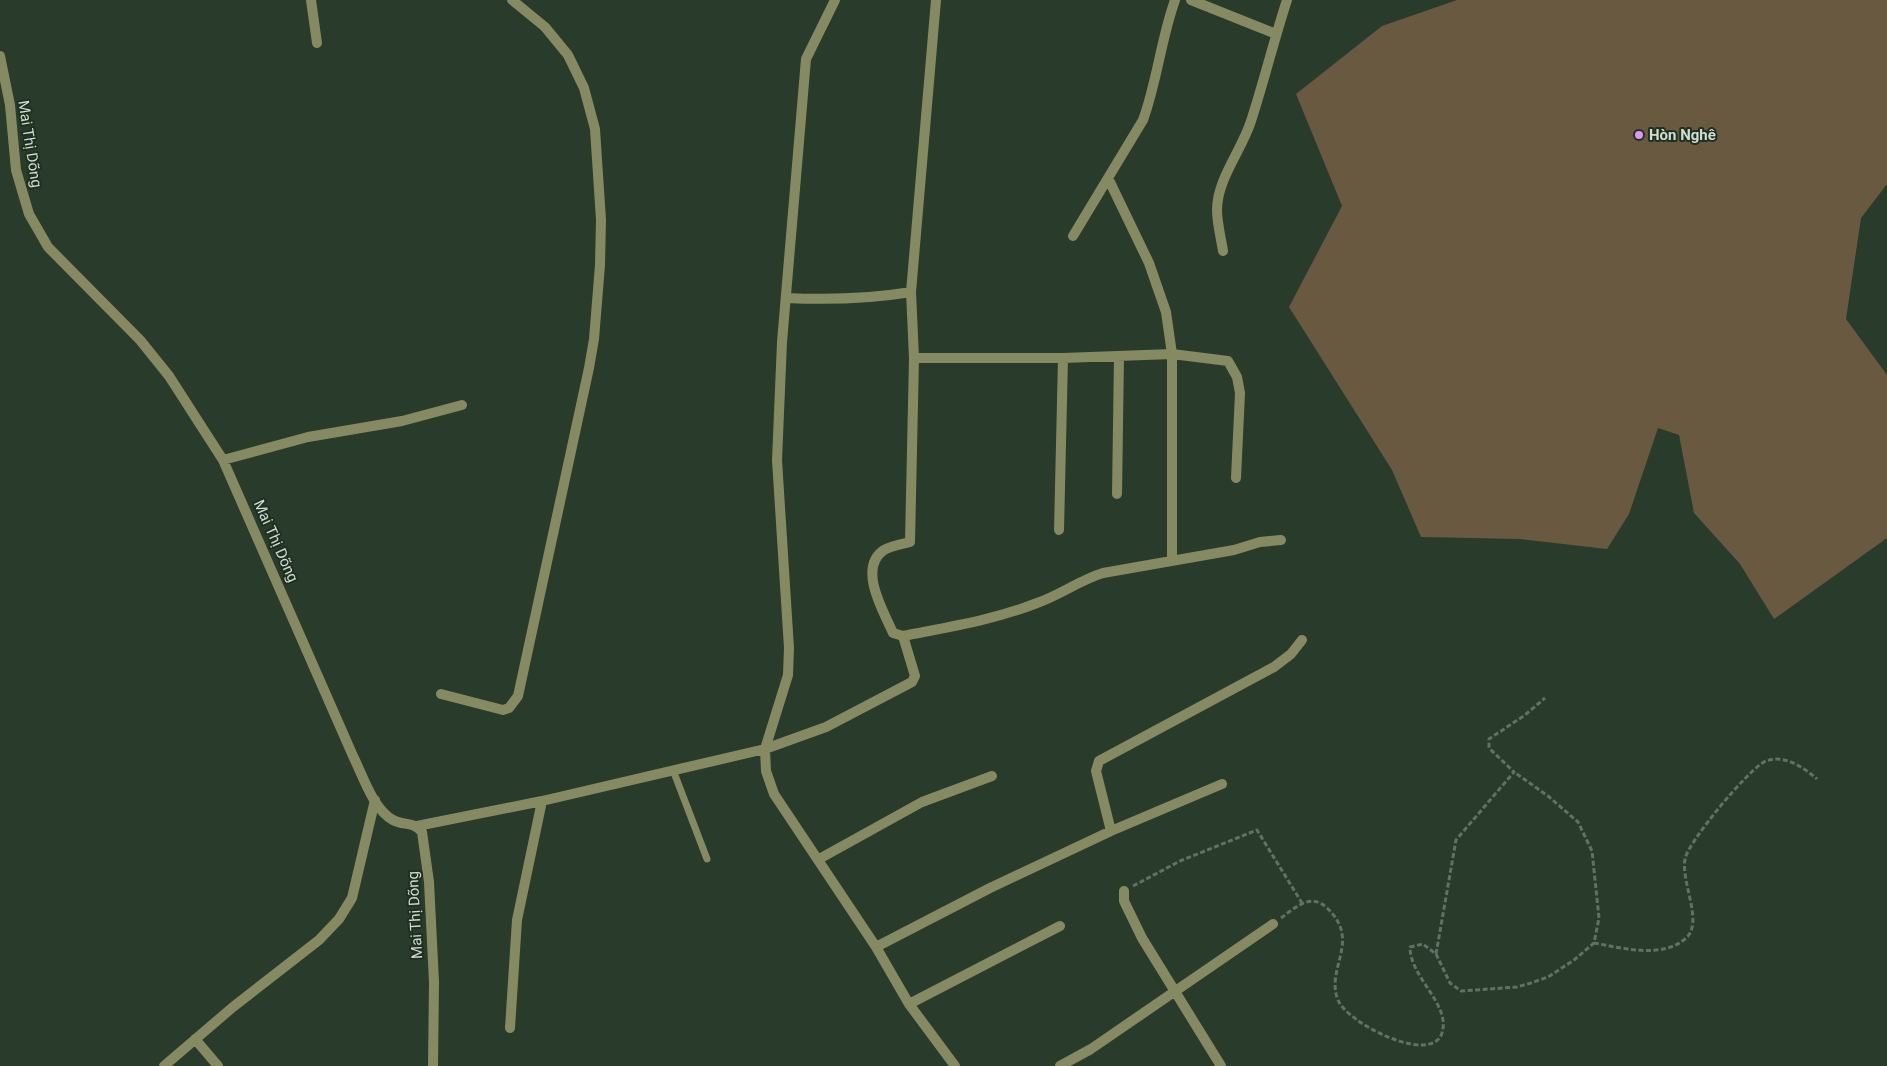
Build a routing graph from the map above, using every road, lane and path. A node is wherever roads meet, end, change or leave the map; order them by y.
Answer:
1 (311, 0) edge
2 (512, 0) edge
3 (835, 0) edge
4 (936, 0) edge
5 (1175, 0) edge
6 (1191, 0) edge
7 (1287, 0) edge
8 (1276, 34) junction
9 (317, 43) dead end
10 (0, 60) edge
11 (1108, 178) junction
12 (1072, 236) dead end
13 (1223, 252) dead end
14 (911, 292) junction
15 (786, 298) junction
16 (1172, 354) junction
17 (1119, 356) junction
18 (914, 358) junction
19 (1063, 358) junction
20 (462, 406) dead end
21 (224, 460) junction
22 (1236, 478) dead end
23 (1117, 494) dead end
24 (1059, 530) dead end
25 (1281, 540) dead end
26 (1172, 561) junction
27 (903, 636) junction
28 (1302, 640) dead end
29 (441, 694) dead end
30 (1545, 698) dead end
31 (765, 749) junction
32 (672, 770) junction
33 (1514, 772) junction
34 (992, 776) dead end
35 (1818, 779) dead end
36 (1222, 784) dead end
37 (375, 800) junction
38 (542, 801) junction
39 (417, 826) junction
40 (1111, 831) junction
41 (707, 859) dead end
42 (819, 859) junction
43 (1124, 892) joint
44 (1302, 903) junction
45 (1272, 924) joint
46 (1060, 926) dead end
47 (1594, 943) junction
48 (876, 947) junction
49 (1436, 954) junction
50 (1174, 993) junction
51 (908, 1004) junction
52 (510, 1028) dead end
53 (195, 1039) junction
54 (164, 1066) edge
55 (218, 1066) edge
56 (433, 1066) edge
57 (955, 1066) edge
58 (1060, 1066) edge
59 (1221, 1066) edge

1 - 9 street
2 - 29 street
3 - 15 street
4 - 14 street
5 - 11 street
6 - 8 street
7 - 8 street
8 - 13 street
10 - 21 street, Mai Thị Dõng
11 - 12 street
11 - 16 street
14 - 15 street
14 - 18 street
15 - 31 street
16 - 17 street
16 - 22 street
16 - 26 street
17 - 19 street
17 - 23 street
18 - 19 street
18 - 27 street
19 - 24 street
20 - 21 street
21 - 37 street, Mai Thị Dõng
25 - 26 street
26 - 27 street
27 - 31 street
28 - 40 street
30 - 33 path
31 - 32 street
31 - 42 street
32 - 38 street
32 - 41 lane
33 - 47 path
33 - 49 path
34 - 42 street
35 - 47 path
36 - 40 street
37 - 39 street, Mai Thị Dõng
37 - 53 street
38 - 39 street
38 - 52 street
39 - 56 street, Mai Thị Dõng
40 - 48 street
42 - 48 street
43 - 44 path
43 - 50 street
44 - 45 path
44 - 49 path
45 - 50 street
46 - 51 street
47 - 49 path
48 - 51 street
50 - 58 street
50 - 59 street
51 - 57 street
53 - 54 street
53 - 55 street

